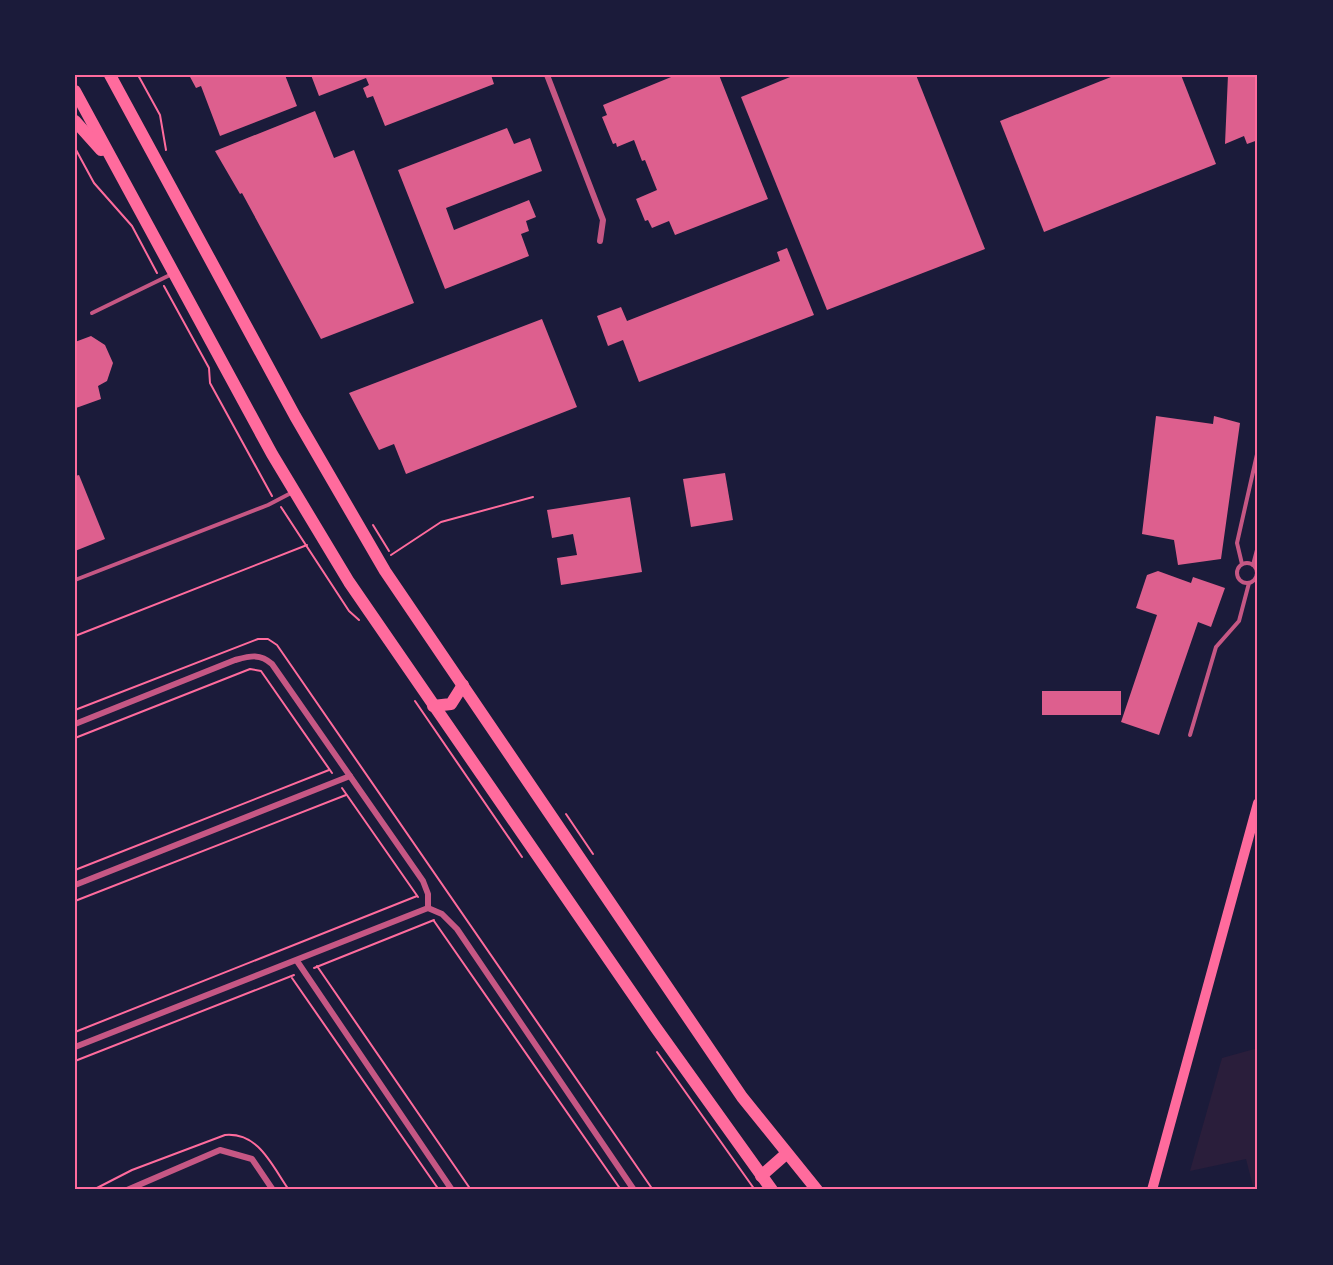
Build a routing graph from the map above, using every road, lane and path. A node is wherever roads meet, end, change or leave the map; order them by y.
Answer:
1 (110, 75) edge
2 (138, 75) edge
3 (547, 75) edge
4 (75, 92) edge
5 (75, 121) edge
6 (167, 156) dead end
7 (116, 166) junction
8 (600, 241) dead end
9 (174, 273) junction
10 (92, 313) dead end
11 (1258, 450) edge
12 (294, 491) junction
13 (533, 497) dead end
14 (370, 520) dead end
15 (307, 545) dead end
16 (1258, 546) edge
17 (391, 555) junction
18 (393, 559) dead end
19 (1242, 564) junction
20 (1253, 565) junction
21 (1257, 577) edge
22 (75, 580) edge
23 (1249, 583) junction
24 (75, 636) edge
25 (463, 684) junction
26 (433, 706) junction
27 (75, 723) edge
28 (1190, 735) dead end
29 (75, 738) edge
30 (330, 770) junction
31 (350, 776) junction
32 (338, 781) junction
33 (347, 795) junction
34 (1258, 802) edge
35 (564, 811) dead end
36 (597, 860) dead end
37 (75, 870) edge
38 (75, 885) edge
39 (417, 896) junction
40 (75, 901) edge
41 (427, 908) junction
42 (434, 920) junction
43 (297, 961) junction
44 (317, 966) junction
45 (304, 971) junction
46 (291, 976) junction
47 (75, 1032) edge
48 (75, 1047) edge
49 (75, 1061) edge
50 (1170, 1129) junction
51 (786, 1154) junction
52 (761, 1176) junction
53 (127, 1190) edge
54 (273, 1190) edge
55 (439, 1190) edge
56 (452, 1190) edge
57 (471, 1190) edge
58 (621, 1190) edge
59 (634, 1190) edge
60 (772, 1190) edge
61 (818, 1190) edge
62 (1144, 1190) edge
63 (1152, 1190) edge

1 - 25 main road
2 - 6 path
3 - 8 street
4 - 7 main road
5 - 7 main road
7 - 9 main road
9 - 10 lane
9 - 12 main road
11 - 19 lane
12 - 22 lane
12 - 26 main road
13 - 17 path
14 - 17 path
15 - 24 path
16 - 20 lane
17 - 18 path
19 - 20 lane
19 - 23 lane
20 - 21 lane
21 - 23 lane
23 - 28 lane
25 - 26 main road
25 - 51 main road
26 - 52 main road
27 - 31 street
29 - 30 path
30 - 32 path
30 - 37 path
31 - 32 street
31 - 41 street
32 - 33 path
32 - 38 street
33 - 39 path
33 - 40 path
34 - 50 main road
35 - 36 path
39 - 41 path
39 - 47 path
41 - 42 path
41 - 43 street
41 - 59 street
42 - 44 path
42 - 58 path
43 - 45 street
43 - 48 street
44 - 45 path
44 - 57 path
45 - 46 path
45 - 56 street
46 - 49 path
46 - 55 path
50 - 62 main road
50 - 63 main road
51 - 52 main road
51 - 61 main road
52 - 60 main road
53 - 54 street

